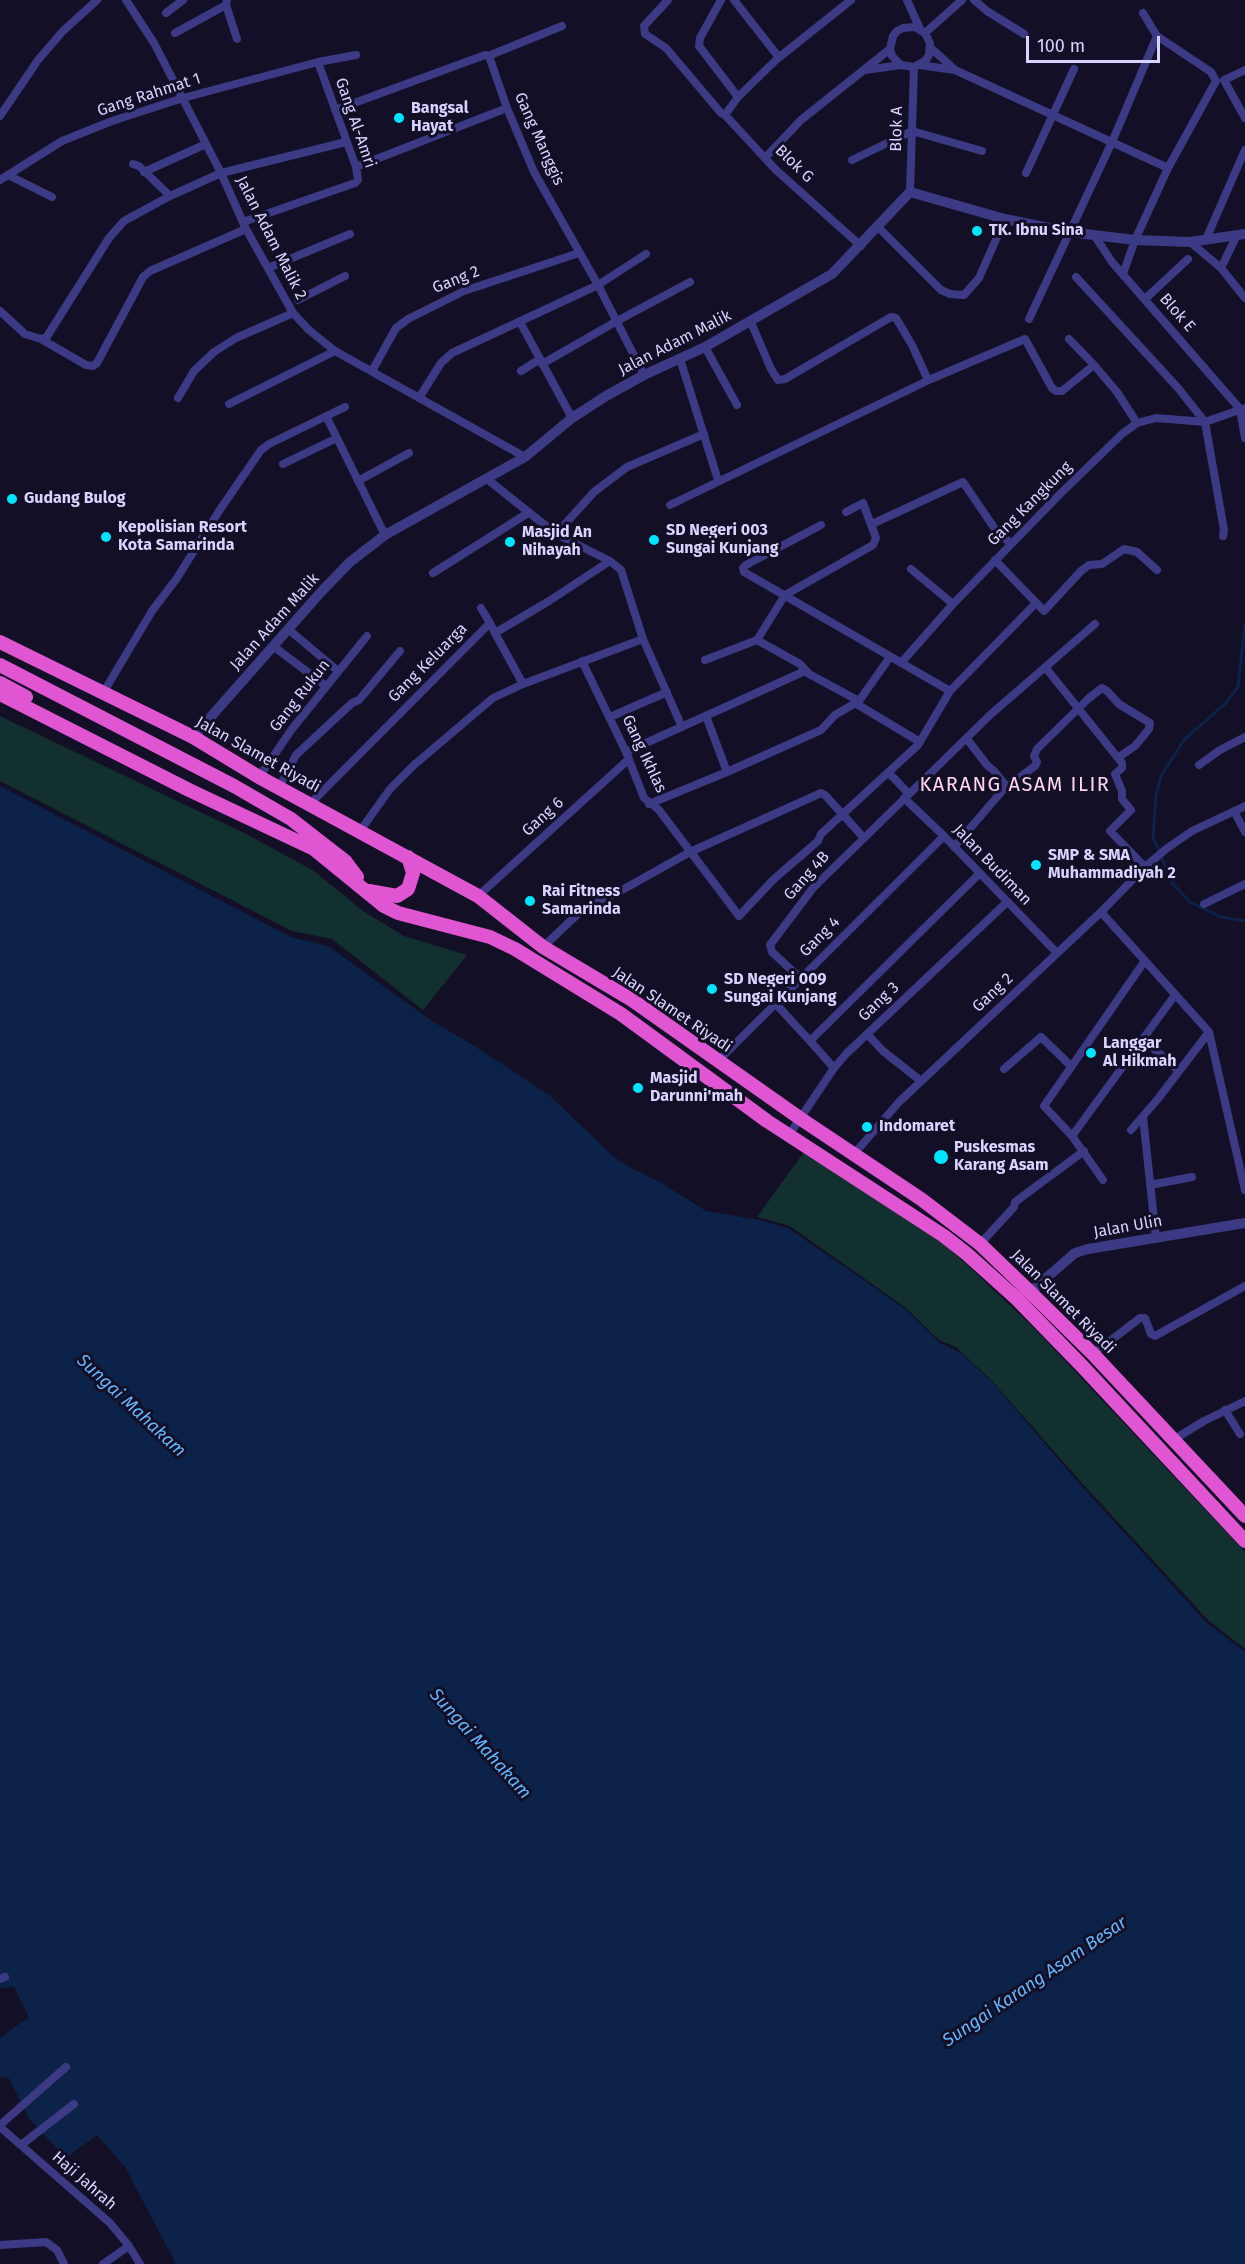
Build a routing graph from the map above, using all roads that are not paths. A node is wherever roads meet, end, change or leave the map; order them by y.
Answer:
1 (97, 0) edge
2 (126, 0) edge
3 (183, 0) edge
4 (668, 0) edge
5 (721, 0) edge
6 (734, 0) edge
7 (851, 0) edge
8 (907, 0) edge
9 (962, 0) edge
10 (974, 0) edge
11 (226, 3) edge
12 (912, 9) junction
13 (166, 13) dead end
14 (1143, 13) dead end
15 (562, 26) dead end
16 (903, 28) junction
17 (922, 31) junction
18 (175, 33) dead end
19 (1024, 34) dead end
20 (1157, 36) junction
21 (237, 39) dead end
22 (930, 48) junction
23 (890, 49) junction
24 (356, 55) dead end
25 (488, 56) junction
26 (777, 59) junction
27 (318, 62) junction
28 (901, 65) junction
29 (917, 66) junction
30 (1074, 69) dead end
31 (864, 70) junction
32 (955, 70) junction
33 (1245, 70) edge
34 (738, 97) junction
35 (183, 98) junction
36 (507, 108) junction
37 (335, 110) junction
38 (725, 115) junction
39 (0, 116) edge
40 (1052, 116) junction
41 (1245, 118) edge
42 (912, 131) junction
43 (346, 142) junction
44 (1112, 142) junction
45 (206, 144) junction
46 (1245, 150) edge
47 (982, 151) dead end
48 (765, 158) junction
49 (852, 160) dead end
50 (133, 164) dead end
51 (356, 167) junction
52 (1168, 168) junction
53 (144, 172) junction
54 (221, 173) junction
55 (1026, 173) dead end
56 (4, 177) edge
57 (910, 192) junction
58 (170, 196) junction
59 (52, 197) dead end
60 (1005, 219) junction
61 (244, 225) junction
62 (878, 227) junction
63 (1069, 232) junction
64 (350, 234) dead end
65 (1094, 235) junction
66 (1240, 236) edge
67 (1206, 239) junction
68 (1135, 240) junction
69 (1190, 242) junction
70 (861, 246) junction
71 (579, 253) junction
72 (646, 254) dead end
73 (1188, 259) dead end
74 (268, 268) junction
75 (1221, 268) junction
76 (1123, 274) junction
77 (345, 276) dead end
78 (1076, 277) dead end
79 (690, 282) dead end
80 (598, 285) junction
81 (1245, 298) edge
82 (1145, 299) junction
83 (293, 305) junction
84 (0, 311) edge
85 (1029, 319) dead end
86 (750, 320) junction
87 (617, 321) junction
88 (520, 322) junction
89 (41, 339) junction
90 (1069, 339) dead end
91 (705, 347) junction
92 (336, 351) junction
93 (680, 359) junction
94 (541, 362) junction
95 (1094, 365) junction
96 (372, 371) junction
97 (521, 371) dead end
98 (645, 375) junction
99 (928, 380) junction
100 (178, 398) dead end
101 (419, 398) junction
102 (229, 404) dead end
103 (737, 405) dead end
104 (345, 407) dead end
105 (1243, 408) edge
106 (326, 416) junction
107 (572, 418) junction
108 (1205, 422) junction
109 (1137, 423) junction
110 (704, 434) junction
111 (337, 438) junction
112 (1245, 438) edge
113 (409, 453) dead end
114 (525, 457) junction
115 (283, 464) dead end
116 (487, 479) junction
117 (718, 480) junction
118 (358, 481) junction
119 (670, 505) dead end
120 (846, 512) dead end
121 (528, 513) junction
122 (872, 524) junction
123 (821, 525) dead end
124 (556, 534) junction
125 (385, 535) junction
126 (1222, 536) dead end
127 (1011, 544) junction
128 (610, 561) junction
129 (995, 561) junction
130 (911, 569) dead end
131 (1157, 570) dead end
132 (433, 573) dead end
133 (785, 595) junction
134 (953, 603) junction
135 (1035, 604) junction
136 (481, 608) dead end
137 (490, 623) junction
138 (1095, 624) dead end
139 (288, 629) junction
140 (495, 633) junction
141 (367, 636) dead end
142 (643, 639) junction
143 (757, 640) junction
144 (0, 642) edge
145 (273, 646) junction
146 (400, 651) dead end
147 (890, 657) junction
148 (705, 660) dead end
149 (582, 661) junction
150 (901, 663) junction
151 (0, 664) edge
152 (1045, 667) junction
153 (338, 671) junction
154 (805, 671) junction
155 (0, 683) edge
156 (523, 684) junction
157 (326, 686) junction
158 (950, 691) junction
159 (667, 692) junction
160 (103, 693) junction
161 (0, 694) edge
162 (857, 702) junction
163 (1079, 708) junction
164 (706, 716) junction
165 (610, 717) junction
166 (682, 727) junction
167 (193, 737) junction
168 (1245, 737) edge
169 (967, 739) junction
170 (920, 742) junction
171 (103, 746) junction
172 (628, 755) junction
173 (1119, 757) junction
174 (1199, 765) dead end
175 (727, 772) junction
176 (889, 773) junction
177 (259, 777) junction
178 (1007, 787) junction
179 (279, 788) junction
180 (907, 796) junction
181 (310, 804) junction
182 (649, 804) junction
183 (1245, 806) edge
184 (1234, 811) junction
185 (843, 815) junction
186 (360, 831) junction
187 (1245, 832) edge
188 (944, 836) junction
189 (864, 838) junction
190 (954, 847) junction
191 (690, 852) junction
192 (408, 857) junction
193 (1145, 867) junction
194 (979, 874) junction
195 (1245, 884) edge
196 (364, 889) junction
197 (478, 896) junction
198 (1006, 903) junction
199 (1203, 904) dead end
200 (1101, 912) junction
201 (543, 947) junction
202 (1057, 953) junction
203 (1144, 962) junction
204 (800, 978) junction
205 (1175, 996) junction
206 (775, 1003) junction
207 (1209, 1032) junction
208 (867, 1035) junction
209 (1143, 1039) junction
210 (810, 1041) junction
211 (718, 1061) junction
212 (1071, 1066) junction
213 (834, 1068) junction
214 (1004, 1069) dead end
215 (1179, 1071) junction
216 (921, 1081) junction
217 (781, 1105) junction
218 (1143, 1117) junction
219 (801, 1119) junction
220 (767, 1121) junction
221 (1131, 1130) dead end
222 (789, 1136) junction
223 (1072, 1136) junction
224 (1084, 1151) junction
225 (854, 1154) junction
226 (1192, 1177) dead end
227 (1103, 1180) dead end
228 (1150, 1185) junction
229 (1245, 1190) edge
230 (1245, 1223) edge
231 (1156, 1238) junction
232 (980, 1244) junction
233 (1245, 1286) edge
234 (1030, 1292) junction
235 (1093, 1354) junction
236 (1117, 1380) junction
237 (1106, 1392) junction
238 (1245, 1401) edge
239 (1225, 1410) junction
240 (1240, 1434) dead end
241 (1173, 1440) junction
242 (1245, 1516) edge
243 (1245, 1541) edge
244 (66, 2067) dead end
245 (74, 2104) dead end
246 (0, 2126) edge
247 (21, 2145) junction
248 (0, 2245) edge
249 (129, 2246) junction
250 (64, 2264) edge
251 (103, 2264) edge
252 (140, 2264) edge

1 - 39 street
2 - 35 street, Jalan Adam Malik 2
3 - 13 street
4 - 38 street, Blok G
5 - 34 street
6 - 26 street
7 - 26 street
8 - 12 street
9 - 17 street
10 - 19 street
11 - 18 street
11 - 21 street
12 - 16 street
12 - 17 street
14 - 20 street
15 - 25 street
16 - 17 street
16 - 23 street
17 - 22 street
20 - 44 street
20 - 52 street
22 - 29 street
22 - 32 street
23 - 28 street
23 - 31 street
24 - 27 street, Gang Rahmat 1
25 - 36 street, Gang Manggis
25 - 37 street
26 - 34 street
27 - 35 street, Gang Rahmat 1
27 - 37 street, Gang Al-Amri
28 - 29 street
28 - 31 street
29 - 32 street
29 - 42 street, Blok A
30 - 40 street
31 - 48 street
32 - 40 street
33 - 41 street
34 - 38 street
35 - 45 street, Jalan Adam Malik 2
35 - 56 street, Gang Rahmat 1
36 - 51 street
36 - 71 street, Gang Manggis
37 - 43 street, Gang Al-Amri
38 - 48 street, Blok G
40 - 44 street
40 - 55 street
42 - 47 street
42 - 49 street
42 - 57 street, Blok A
43 - 51 street, Gang Al-Amri
43 - 54 street
44 - 52 street
44 - 63 street
45 - 53 street
45 - 54 street, Jalan Adam Malik 2
46 - 67 street
48 - 70 street, Blok G
50 - 53 street
51 - 61 street, Gang Al-Amri
52 - 68 street
53 - 58 street
54 - 58 street
54 - 61 street, Jalan Adam Malik 2
56 - 59 street
57 - 60 street
57 - 62 street, Jalan Adam Malik
58 - 89 street
60 - 62 street
60 - 63 street
61 - 74 street, Jalan Adam Malik 2
61 - 89 street
62 - 70 street, Jalan Adam Malik
63 - 65 street
63 - 85 street
64 - 74 street
65 - 68 street
65 - 76 street, Blok E
66 - 67 street
66 - 75 street
67 - 69 street
68 - 69 street
68 - 76 street
69 - 75 street
70 - 86 street, Jalan Adam Malik
71 - 80 street, Gang Manggis
71 - 96 street, Gang 2
72 - 80 street
73 - 82 street
74 - 83 street, Jalan Adam Malik 2
75 - 81 street
76 - 82 street, Blok E
77 - 83 street
78 - 108 street
79 - 87 street
80 - 87 street, Gang Manggis
80 - 88 street
82 - 105 street, Blok E
83 - 92 street, Jalan Adam Malik 2
83 - 100 street
84 - 89 street
86 - 91 street, Jalan Adam Malik
86 - 99 street
87 - 94 street
87 - 98 street, Gang Manggis
88 - 94 street
88 - 101 street
90 - 95 street
91 - 93 street, Jalan Adam Malik
91 - 103 street
92 - 96 street, Jalan Adam Malik 2
92 - 102 street
93 - 98 street, Jalan Adam Malik
93 - 110 street
94 - 97 street
94 - 107 street
95 - 99 street
95 - 109 street
96 - 101 street, Jalan Adam Malik 2
98 - 107 street, Jalan Adam Malik
99 - 117 street
101 - 114 street, Jalan Adam Malik 2
104 - 106 street
105 - 108 street
105 - 112 street
106 - 111 street
106 - 160 street
107 - 114 street, Jalan Adam Malik
108 - 109 street
108 - 126 street
109 - 127 street, Gang Kangkung
110 - 117 street
110 - 124 street
111 - 115 street
111 - 118 street
113 - 118 street
114 - 116 street, Jalan Adam Malik
116 - 121 street
116 - 125 street, Jalan Adam Malik
117 - 119 street
118 - 125 street
120 - 122 street
121 - 124 street
121 - 132 street
122 - 127 street
122 - 133 street
123 - 133 street
124 - 128 street
125 - 139 street, Jalan Adam Malik
127 - 129 street, Gang Kangkung
128 - 140 street, Gang Keluarga
128 - 142 street
129 - 134 street, Gang Kangkung
129 - 135 street
130 - 134 street
131 - 135 street
133 - 143 street
133 - 147 street
134 - 150 street, Gang Kangkung
135 - 158 street
136 - 137 street
137 - 140 street, Gang Keluarga
137 - 181 street, Gang Keluarga
138 - 152 street, Gang 4B
139 - 145 street, Jalan Adam Malik
139 - 153 street
140 - 156 street
141 - 153 street, Gang Rukun
142 - 149 street
142 - 159 street
143 - 148 street
143 - 154 street
144 - 160 highway, Jalan Slamet Riyadi
145 - 157 street
145 - 167 street, Jalan Adam Malik
146 - 179 street
147 - 150 street
147 - 162 street
149 - 156 street
149 - 165 street, Gang Ikhlas
150 - 158 street
151 - 196 highway, Jalan Slamet Riyadi
152 - 163 street
152 - 169 street, Gang 4B
153 - 157 street, Gang Rukun
154 - 162 street
154 - 164 street, Gang 6
155 - 171 highway
156 - 186 street
157 - 177 street, Gang Rukun
158 - 170 street
159 - 165 street
159 - 166 street
160 - 167 highway, Jalan Slamet Riyadi
161 - 171 highway, Jalan Slamet Riyadi
162 - 170 street
162 - 175 street
163 - 173 street
163 - 173 street
163 - 178 street
164 - 166 street, Gang 6
164 - 175 street
165 - 172 street, Gang Ikhlas
166 - 172 street, Gang 6
167 - 177 highway, Jalan Slamet Riyadi
168 - 174 street
169 - 178 street
169 - 180 street, Gang 4B
170 - 176 street
171 - 196 highway, Jalan Slamet Riyadi
172 - 182 street, Gang Ikhlas
172 - 197 street, Gang 6
173 - 193 street
175 - 182 street
176 - 180 street, Jalan Budiman
176 - 185 street
177 - 179 highway, Jalan Slamet Riyadi
178 - 190 street
179 - 181 highway, Jalan Slamet Riyadi
180 - 188 street, Jalan Budiman
180 - 189 street, Gang 4B
181 - 186 highway, Jalan Slamet Riyadi
182 - 191 street, Gang Ikhlas
183 - 184 street
184 - 187 street
184 - 193 street, Gang 2
185 - 189 street
185 - 191 street
185 - 191 street, Gang Ikhlas
186 - 192 highway, Jalan Slamet Riyadi
188 - 190 street, Jalan Budiman
188 - 204 street, Gang 4
189 - 204 street, Gang 4B
190 - 194 street, Jalan Budiman
191 - 201 street
192 - 196 highway
192 - 197 highway, Jalan Slamet Riyadi
193 - 200 street, Gang 2
194 - 198 street, Jalan Budiman
194 - 210 street
195 - 199 street
196 - 220 highway, Jalan Slamet Riyadi
197 - 201 highway, Jalan Slamet Riyadi
198 - 202 street, Jalan Budiman
198 - 208 street, Gang 3
200 - 202 street, Gang 2
200 - 203 street
201 - 211 highway, Jalan Slamet Riyadi
202 - 216 street, Gang 2
203 - 205 street
203 - 212 street
204 - 206 street, Gang 4
205 - 207 street
205 - 209 street
206 - 210 street
206 - 211 street, Gang 4
207 - 215 street
207 - 229 street
208 - 213 street, Gang 3
208 - 216 street
209 - 215 street
209 - 223 street
210 - 213 street
211 - 217 highway, Jalan Slamet Riyadi
212 - 214 street
212 - 223 street
213 - 219 street, Gang 3
215 - 218 street
216 - 225 street, Gang 2
217 - 219 highway, Jalan Slamet Riyadi
217 - 220 highway
218 - 221 street
218 - 228 street
219 - 222 street, Gang 3
219 - 225 highway, Jalan Slamet Riyadi
220 - 222 highway, Jalan Slamet Riyadi
222 - 237 highway, Jalan Slamet Riyadi
223 - 224 street
224 - 227 street
224 - 232 street
225 - 232 highway, Jalan Slamet Riyadi
226 - 228 street
228 - 231 street
230 - 231 street, Jalan Ulin
231 - 234 street, Jalan Ulin
232 - 234 highway, Jalan Slamet Riyadi
233 - 235 street
234 - 235 highway, Jalan Slamet Riyadi
235 - 236 highway, Jalan Slamet Riyadi
236 - 237 highway
236 - 241 highway, Jalan Slamet Riyadi
237 - 243 highway, Jalan Slamet Riyadi
238 - 239 street
239 - 240 street
239 - 241 street
241 - 242 highway, Jalan Slamet Riyadi
244 - 246 street
245 - 247 street
246 - 247 street, Haji Jahrah
247 - 249 street, Haji Jahrah
248 - 250 street
249 - 251 street
249 - 252 street, Haji Jahrah

